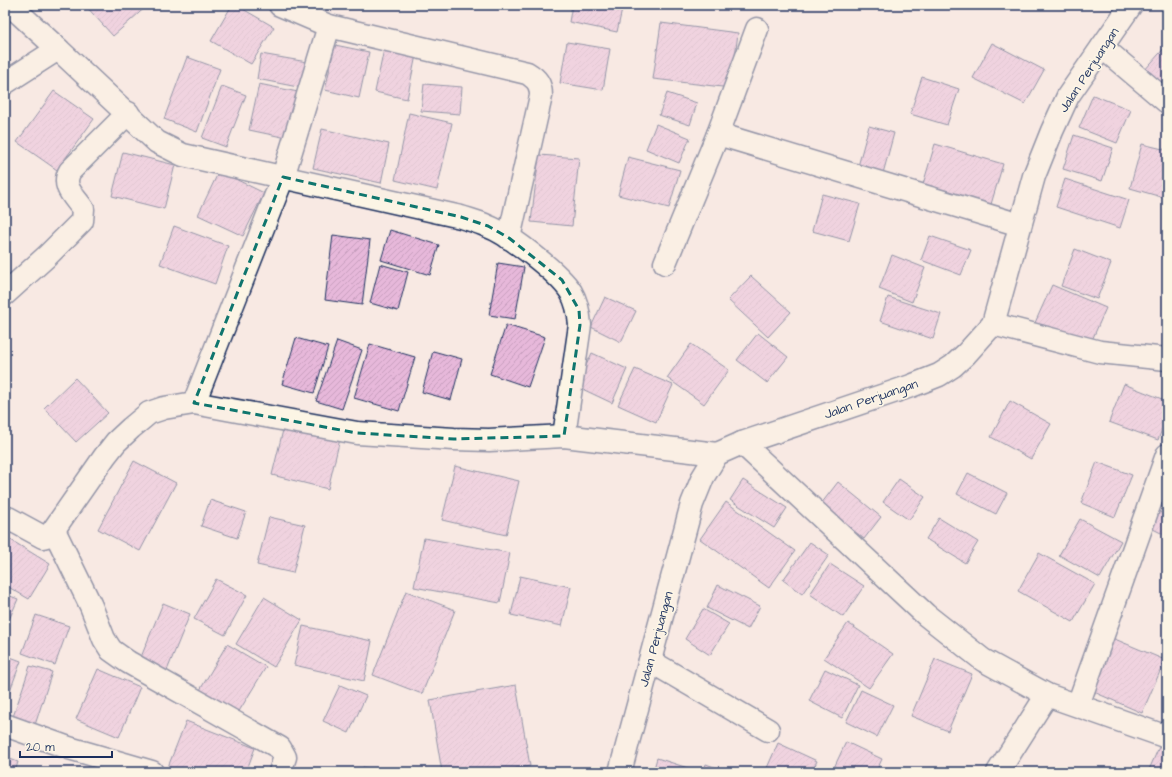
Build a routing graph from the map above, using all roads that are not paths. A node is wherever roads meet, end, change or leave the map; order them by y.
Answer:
1 (10, 5) edge
2 (280, 5) edge
3 (1131, 5) edge
4 (329, 26) junction
5 (757, 29) dead end
6 (1102, 47) junction
7 (58, 49) junction
8 (5, 83) edge
9 (1167, 102) edge
10 (128, 113) junction
11 (718, 134) junction
12 (283, 177) junction
13 (1020, 225) junction
14 (509, 238) junction
15 (665, 264) dead end
16 (5, 294) edge
17 (993, 324) junction
18 (1167, 359) edge
19 (194, 402) junction
20 (564, 436) junction
21 (742, 443) junction
22 (717, 454) junction
23 (1167, 455) edge
24 (6, 519) edge
25 (54, 530) junction
26 (650, 661) junction
27 (1047, 695) junction
28 (1078, 705) junction
29 (5, 725) edge
30 (768, 730) dead end
31 (1167, 737) edge
32 (149, 771) edge
33 (280, 772) edge
34 (620, 772) edge
35 (998, 772) edge

1 - 7 street
2 - 4 street
3 - 6 street, Jalan Perjuangan
4 - 12 street
4 - 14 street
5 - 11 street
6 - 9 street
6 - 13 street, Jalan Perjuangan
7 - 8 street
7 - 10 street
10 - 12 street
10 - 16 street
11 - 13 street
11 - 15 street
12 - 14 street
12 - 19 street
13 - 17 street, Jalan Perjuangan
14 - 20 street
17 - 18 street
17 - 21 street, Jalan Perjuangan
19 - 20 street
19 - 25 street
20 - 22 street
21 - 22 street, Jalan Perjuangan
21 - 27 street
22 - 26 street, Jalan Perjuangan
23 - 28 street
24 - 25 street
25 - 33 street
26 - 30 street
26 - 34 street, Jalan Perjuangan
27 - 28 street
27 - 35 street
28 - 31 street
29 - 32 street

